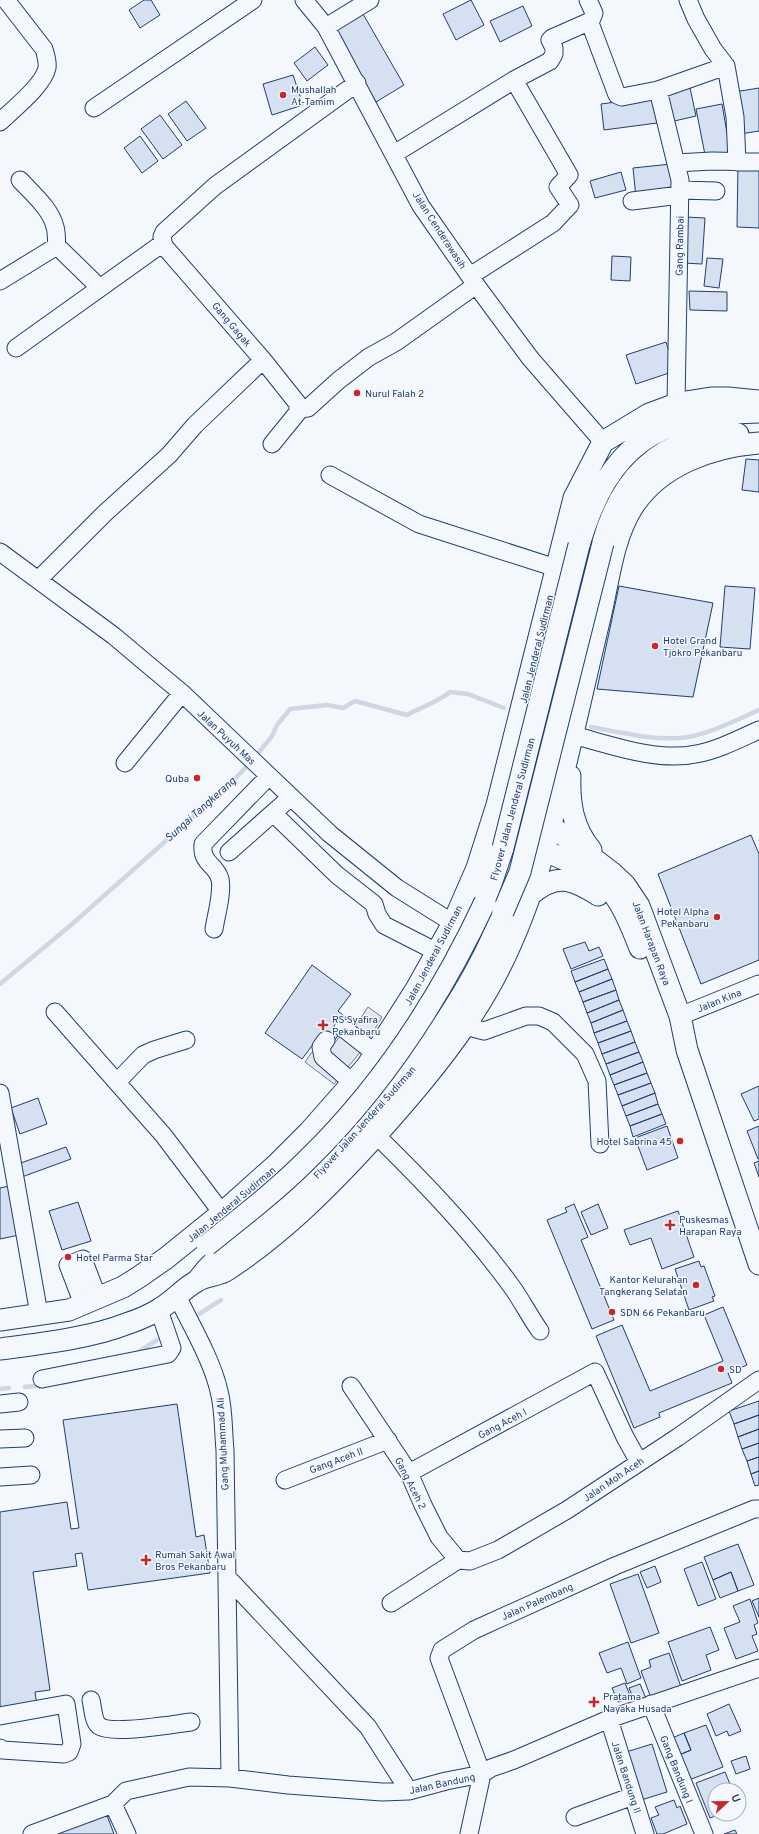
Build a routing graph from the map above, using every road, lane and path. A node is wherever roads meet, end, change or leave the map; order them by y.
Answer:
1 (6, 0) edge
2 (253, 0) edge
3 (304, 0) edge
4 (370, 0) edge
5 (588, 0) edge
6 (688, 0) edge
7 (590, 23) junction
8 (326, 27) junction
9 (726, 66) junction
10 (514, 80) junction
11 (357, 83) junction
12 (658, 90) junction
13 (94, 108) dead end
14 (0, 122) edge
15 (394, 154) junction
16 (737, 162) junction
17 (759, 162) edge
18 (676, 164) junction
19 (20, 180) dead end
20 (716, 191) dead end
21 (680, 192) junction
22 (632, 201) dead end
23 (163, 243) junction
24 (57, 246) junction
25 (473, 280) junction
26 (0, 281) edge
27 (100, 288) junction
28 (16, 348) dead end
29 (263, 360) junction
30 (759, 401) edge
31 (676, 404) junction
32 (299, 409) junction
33 (759, 412) edge
34 (759, 432) edge
35 (603, 442) junction
36 (759, 443) edge
37 (272, 444) dead end
38 (330, 475) dead end
39 (0, 552) edge
40 (556, 568) junction
41 (38, 580) junction
42 (528, 683) junction
43 (182, 693) junction
44 (581, 698) junction
45 (759, 730) edge
46 (572, 741) junction
47 (126, 763) dead end
48 (265, 772) junction
49 (291, 797) junction
50 (497, 806) junction
51 (273, 814) junction
52 (550, 825) junction
53 (490, 831) junction
54 (544, 850) junction
55 (229, 852) dead end
56 (611, 872) junction
57 (530, 895) junction
58 (453, 923) junction
59 (214, 929) dead end
60 (642, 950) junction
61 (437, 952) junction
62 (506, 952) junction
63 (759, 984) edge
64 (55, 1012) dead end
65 (680, 1016) junction
66 (465, 1026) junction
67 (343, 1028) dead end
68 (186, 1040) dead end
69 (326, 1040) dead end
70 (687, 1050) junction
71 (375, 1053) junction
72 (117, 1082) junction
73 (353, 1083) junction
74 (0, 1093) edge
75 (376, 1135) junction
76 (600, 1144) dead end
77 (222, 1213) junction
78 (213, 1251) junction
79 (757, 1255) edge
80 (139, 1278) junction
81 (198, 1280) junction
82 (177, 1296) junction
83 (159, 1310) junction
84 (38, 1314) junction
85 (0, 1320) edge
86 (540, 1331) dead end
87 (0, 1348) edge
88 (42, 1379) dead end
89 (759, 1380) edge
90 (351, 1386) dead end
91 (20, 1402) dead end
92 (0, 1404) edge
93 (25, 1438) dead end
94 (0, 1439) edge
95 (388, 1440) junction
96 (639, 1462) junction
97 (409, 1473) junction
98 (31, 1475) dead end
99 (0, 1477) edge
100 (285, 1480) dead end
101 (759, 1509) edge
102 (458, 1560) junction
103 (226, 1577) junction
104 (391, 1602) dead end
105 (759, 1668) edge
106 (91, 1700) dead end
107 (651, 1704) junction
108 (0, 1716) edge
109 (609, 1719) junction
110 (191, 1722) dead end
111 (0, 1748) edge
112 (482, 1774) junction
113 (230, 1778) junction
114 (409, 1791) junction
115 (633, 1796) junction
116 (112, 1804) junction
117 (575, 1817) dead end
118 (32, 1834) edge
119 (127, 1834) edge
120 (469, 1834) edge
121 (645, 1834) edge
122 (704, 1834) edge

1 - 14 street
2 - 13 street
3 - 8 street, Jalan Cenderawasih
4 - 8 street
5 - 7 street
6 - 9 street
7 - 10 street
7 - 12 street
8 - 11 street, Jalan Cenderawasih
9 - 12 street
9 - 16 street
10 - 15 street
10 - 25 street
11 - 15 street, Jalan Cenderawasih
11 - 23 street
12 - 18 street, Gang Rambai
15 - 25 street, Jalan Cenderawasih
16 - 17 street
16 - 18 street
18 - 21 street, Gang Rambai
19 - 24 street
20 - 21 street
21 - 22 street
21 - 31 street, Gang Rambai
23 - 27 street
23 - 29 street, Gang Gagak
24 - 26 street
24 - 27 street
25 - 32 street
25 - 35 street, Jalan Cenderawasih
27 - 28 street
29 - 32 street, Gang Gagak
29 - 41 street
30 - 31 main road
31 - 35 main road
32 - 37 street
33 - 78 main road, Flyover Jalan Jenderal Sudirman, bridge
34 - 78 main road, Flyover Jalan Jenderal Sudirman, bridge
35 - 40 main road, Jalan Jenderal Sudirman
36 - 44 main road
38 - 40 street
39 - 41 street, Jalan Puyuh Mas
40 - 42 main road, Jalan Jenderal Sudirman
41 - 43 street, Jalan Puyuh Mas
42 - 44 main road
42 - 50 main road, Jalan Jenderal Sudirman
43 - 47 street
43 - 48 street, Jalan Puyuh Mas
44 - 46 main road
45 - 46 street
46 - 52 main road
46 - 56 main road
48 - 49 street, Jalan Puyuh Mas
48 - 59 street
49 - 51 street
49 - 58 street, Jalan Puyuh Mas
50 - 52 main road, Jalan Harapan Raya
50 - 53 main road, Jalan Jenderal Sudirman
51 - 55 street
51 - 61 street
52 - 54 main road
52 - 56 main road, Jalan Harapan Raya
53 - 54 main road, Jalan Harapan Raya
53 - 58 main road, Jalan Jenderal Sudirman
54 - 57 main road
54 - 60 main road, Jalan Harapan Raya
56 - 65 main road, Jalan Harapan Raya
57 - 60 main road
57 - 62 main road
58 - 61 main road, Jalan Jenderal Sudirman
58 - 62 main road
60 - 70 main road, Jalan Harapan Raya
61 - 71 main road, Jalan Jenderal Sudirman
62 - 66 main road
63 - 65 street, Jalan Kina
64 - 72 street
65 - 70 main road, Jalan Harapan Raya
66 - 75 main road
66 - 76 street
67 - 71 street
68 - 72 street
69 - 73 street
70 - 79 main road, Jalan Harapan Raya
71 - 73 main road, Jalan Jenderal Sudirman
72 - 77 street
73 - 77 main road, Jalan Jenderal Sudirman
74 - 84 street
75 - 81 main road
75 - 86 street
77 - 80 main road, Jalan Jenderal Sudirman
78 - 80 main road
78 - 81 main road
80 - 84 main road, Jalan Jenderal Sudirman
81 - 82 main road
82 - 83 main road
82 - 103 street, Gang Muhammad Ali
83 - 87 main road
83 - 88 street
84 - 85 main road, Jalan Jenderal Sudirman
89 - 96 street, Jalan Moh Aceh
90 - 95 street, Gang Aceh 2
91 - 92 street
93 - 94 street
95 - 97 street, Gang Aceh 2
95 - 100 street, Gang Aceh II
96 - 97 street, Gang Aceh I
96 - 102 street, Jalan Moh Aceh
97 - 102 street, Gang Aceh 2
98 - 99 street
101 - 112 street, Jalan Palembang
102 - 104 street
103 - 113 street, Gang Muhammad Ali
103 - 114 street
105 - 107 street, Jalan Bandung
106 - 110 street
107 - 109 street, Jalan Bandung
107 - 122 street, Gang Bandung I
108 - 111 street
109 - 112 street, Jalan Bandung
109 - 115 street, Jalan Bandung II
112 - 114 street, Jalan Bandung
112 - 120 street
113 - 114 street, Jalan Bandung
113 - 116 street, Jalan Bandung
115 - 117 street
115 - 121 street, Jalan Bandung II
116 - 118 street
116 - 119 street

